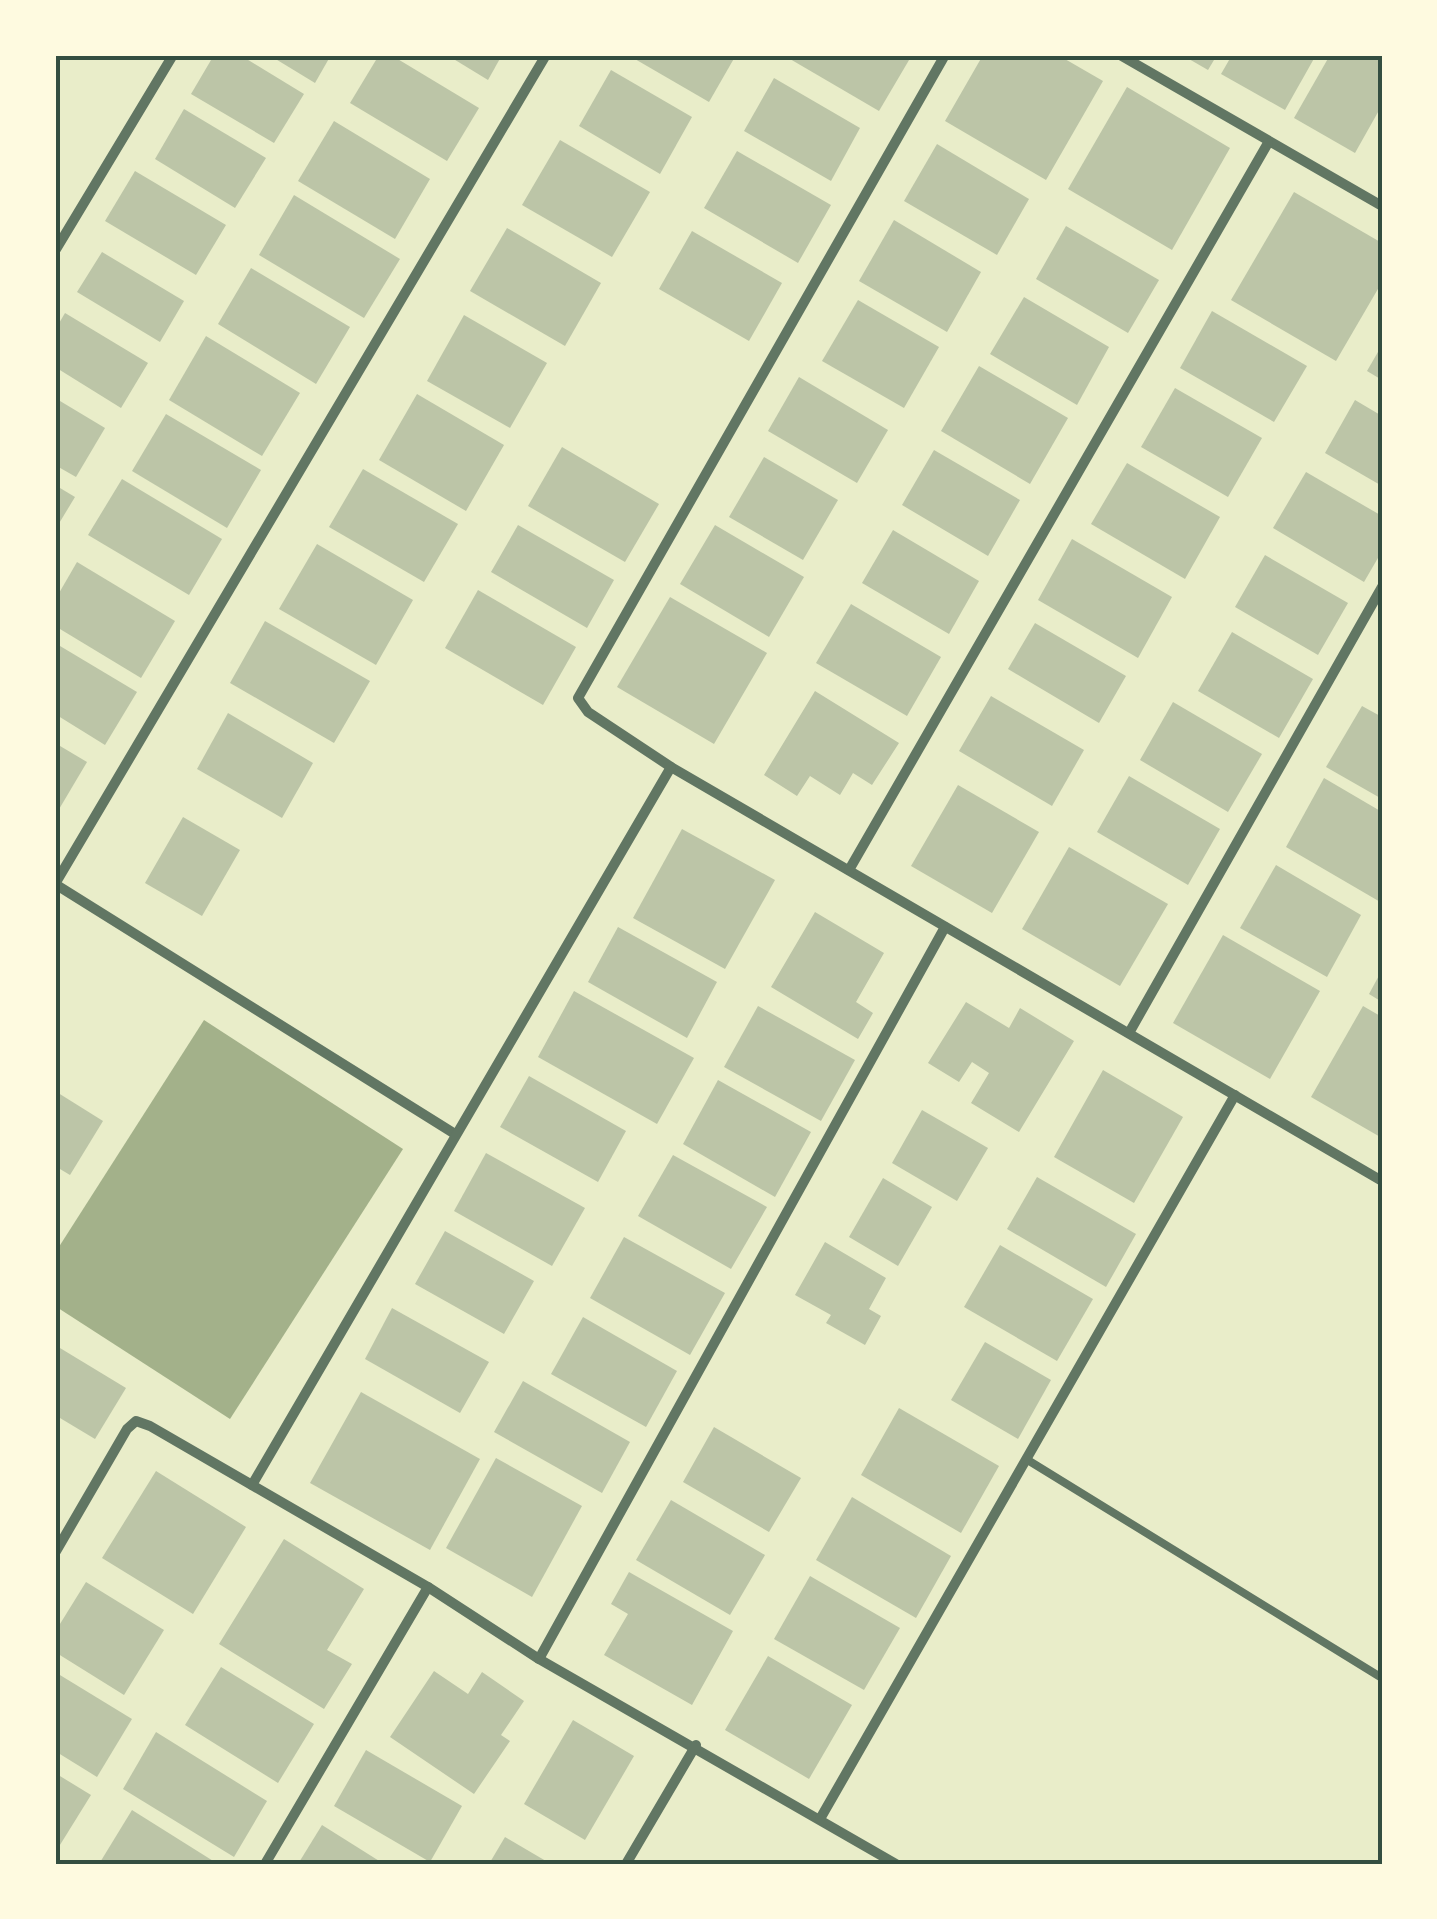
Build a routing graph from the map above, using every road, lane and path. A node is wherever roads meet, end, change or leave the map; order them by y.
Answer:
1 (173, 55) edge
2 (546, 55) edge
3 (945, 55) edge
4 (1120, 55) edge
5 (1268, 143) junction
6 (1382, 206) edge
7 (55, 252) edge
8 (1382, 587) edge
9 (672, 767) junction
10 (849, 870) junction
11 (55, 884) edge
12 (946, 927) junction
13 (1129, 1033) junction
14 (1235, 1095) junction
15 (455, 1134) junction
16 (1382, 1181) edge
17 (1026, 1459) junction
18 (252, 1485) junction
19 (55, 1553) edge
20 (428, 1587) junction
21 (538, 1658) junction
22 (1382, 1678) edge
23 (696, 1745) junction
24 (820, 1818) junction
25 (265, 1864) edge
26 (626, 1864) edge
27 (896, 1864) edge

1 - 7 street
2 - 11 street
3 - 9 street
4 - 5 street
5 - 6 street
5 - 10 street
8 - 13 street
9 - 10 street
9 - 15 street
10 - 12 street
11 - 15 street
12 - 13 street
12 - 21 street
13 - 14 street
14 - 16 street
14 - 17 street
15 - 18 street
17 - 22 lane
17 - 24 street
18 - 19 street
18 - 20 street
20 - 21 street
20 - 25 street
21 - 23 street
23 - 24 street
23 - 26 street
24 - 27 street

